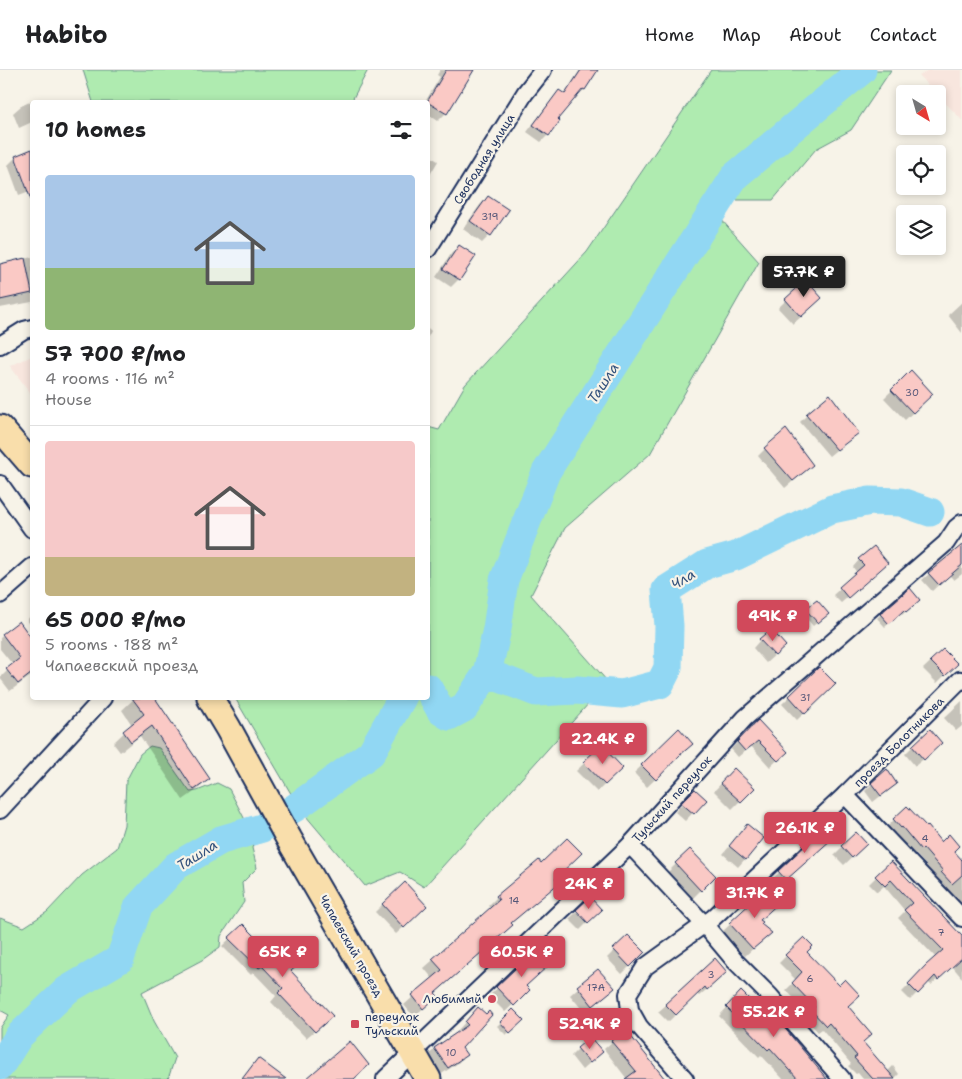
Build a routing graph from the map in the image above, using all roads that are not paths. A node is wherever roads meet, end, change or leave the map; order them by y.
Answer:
1 (543, 70) edge
2 (430, 242) edge
3 (30, 328) edge
4 (0, 345) edge
5 (0, 428) edge
6 (30, 463) edge
7 (0, 484) edge
8 (962, 523) edge
9 (30, 526) edge
10 (30, 569) edge
11 (0, 595) edge
12 (961, 680) edge
13 (101, 700) edge
14 (211, 700) edge
15 (845, 795) junction
16 (0, 810) edge
17 (630, 844) junction
18 (962, 918) edge
19 (704, 924) junction
20 (413, 1053) junction
21 (385, 1079) edge
22 (428, 1079) edge
23 (686, 1079) edge
24 (842, 1079) edge

1 - 2 street, Свободная улица
3 - 4 street
5 - 6 main road
7 - 9 street
8 - 17 street, Тульский переулок
10 - 11 street
12 - 15 street, проезд Болотникова
13 - 16 street
14 - 20 main road, Чапаевский проезд
15 - 18 street
15 - 19 street, проезд Болотникова
17 - 19 street
17 - 20 street, Тульский переулок
19 - 23 street, проезд Болотникова
19 - 24 street
20 - 21 street, Тульский переулок
20 - 22 main road, Чапаевский проезд

